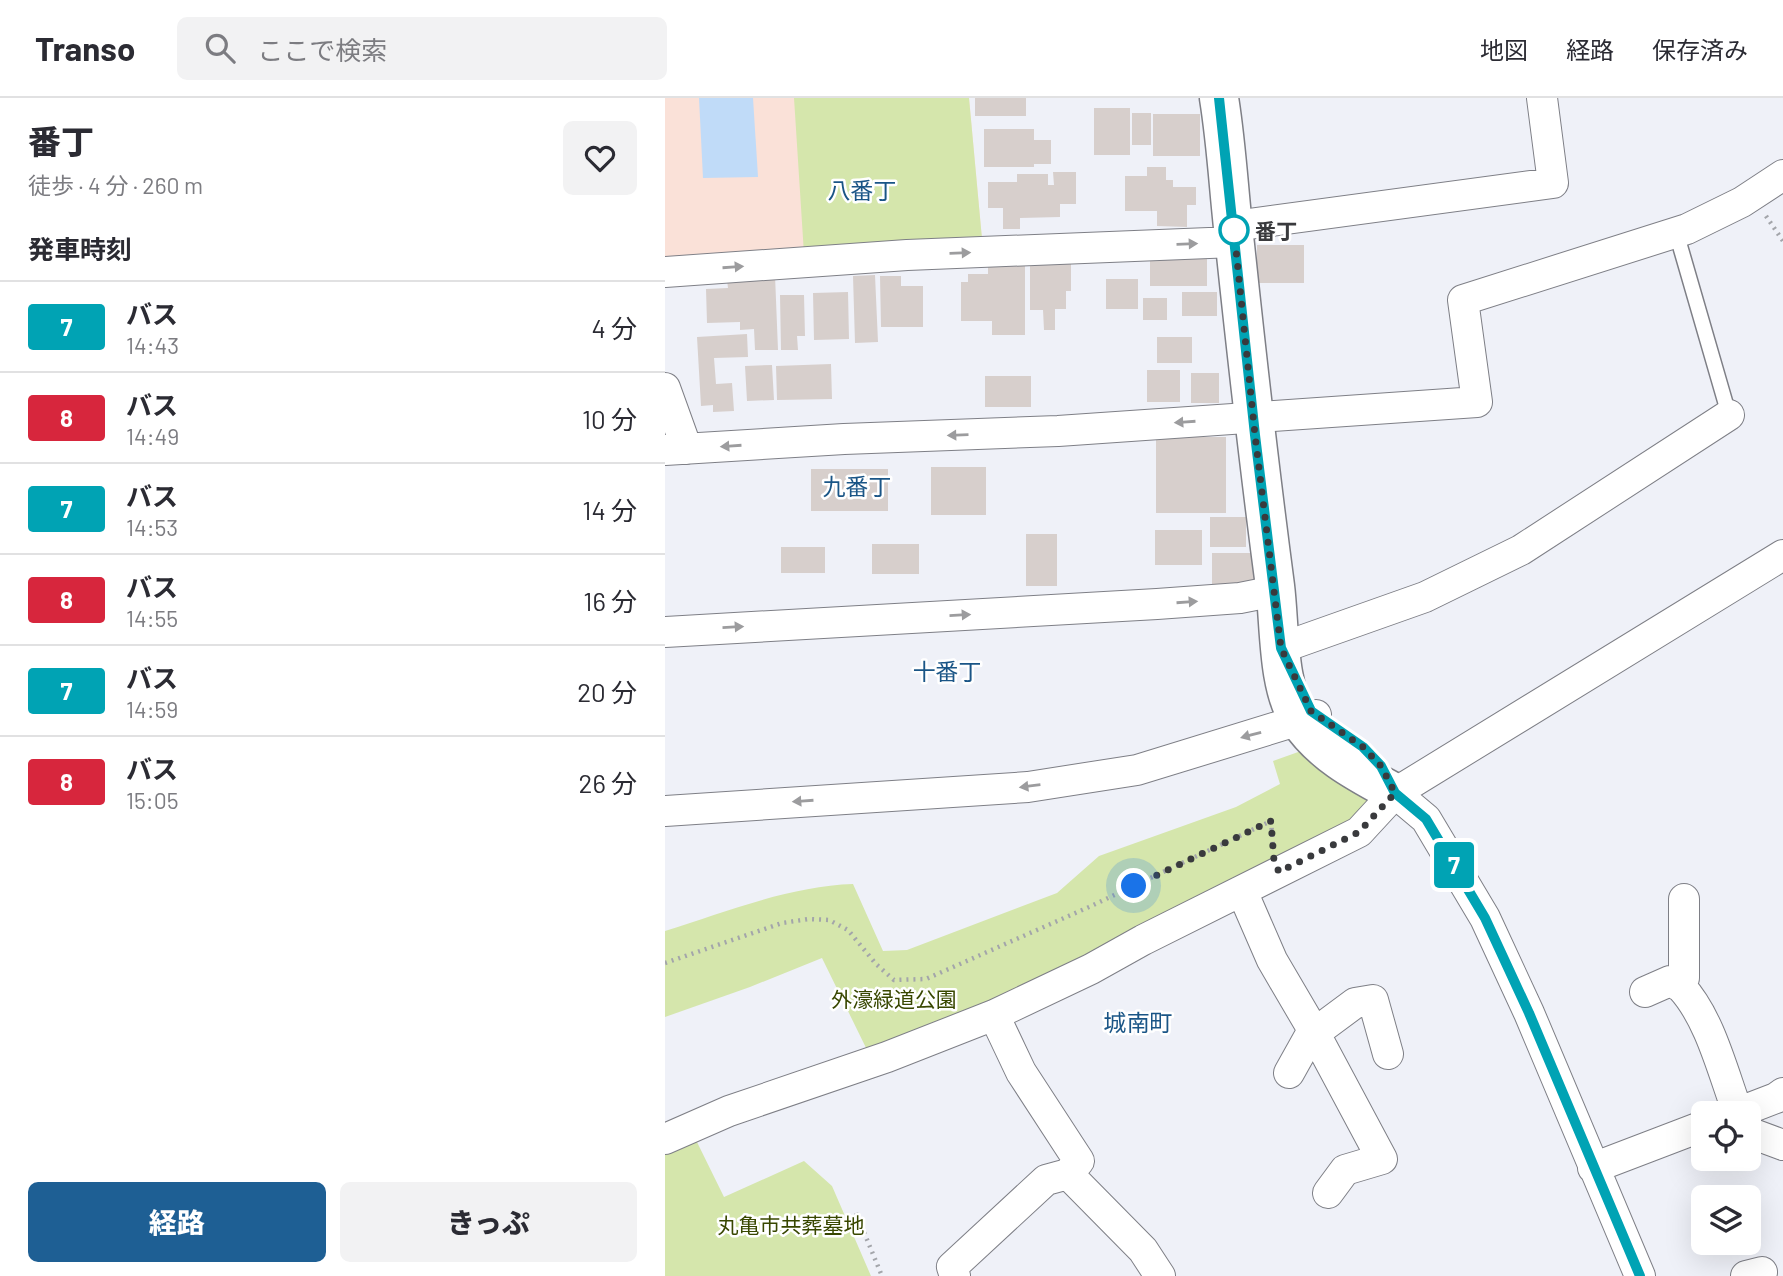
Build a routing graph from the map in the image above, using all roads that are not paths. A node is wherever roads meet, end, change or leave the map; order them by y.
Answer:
1 (1219, 98) edge
2 (1542, 98) edge
3 (1783, 175) edge
4 (1676, 232) junction
5 (1234, 234) junction
6 (665, 272) edge
7 (665, 388) edge
8 (1729, 415) joint
9 (1253, 418) junction
10 (676, 450) edge
11 (1783, 555) edge
12 (1275, 591) junction
13 (665, 632) edge
14 (1281, 648) junction
15 (1308, 718) junction
16 (1395, 793) junction
17 (665, 811) edge
18 (1242, 891) junction
19 (1684, 900) dead end
20 (1681, 987) junction
21 (1645, 992) dead end
22 (994, 1015) junction
23 (1313, 1030) junction
24 (1388, 1054) dead end
25 (1289, 1073) dead end
26 (1783, 1093) edge
27 (1734, 1101) edge
28 (1761, 1104) edge
29 (1691, 1131) edge
30 (1761, 1136) edge
31 (665, 1139) edge
32 (1783, 1144) edge
33 (1593, 1168) junction
34 (1068, 1174) junction
35 (1328, 1193) dead end
36 (955, 1276) edge
37 (1160, 1276) edge
38 (1640, 1276) edge

1 - 5 street
2 - 5 street
3 - 4 street
4 - 8 lane
4 - 9 street
6 -> 5 street
5 - 9 street
7 - 10 street
8 - 14 street
9 -> 10 street
9 - 12 street
11 - 16 street
13 -> 12 street
12 - 14 street
14 - 15 street
15 - 16 street
15 -> 17 street
16 - 18 street
16 - 33 street
18 - 22 street
18 - 23 street
19 - 20 street
20 - 21 street
20 - 27 street
22 - 31 street
22 - 34 street
23 - 24 street
23 - 25 street
23 - 35 street
26 - 28 street
29 - 33 street
30 - 32 street
33 - 38 street
34 - 36 street
34 - 37 street

